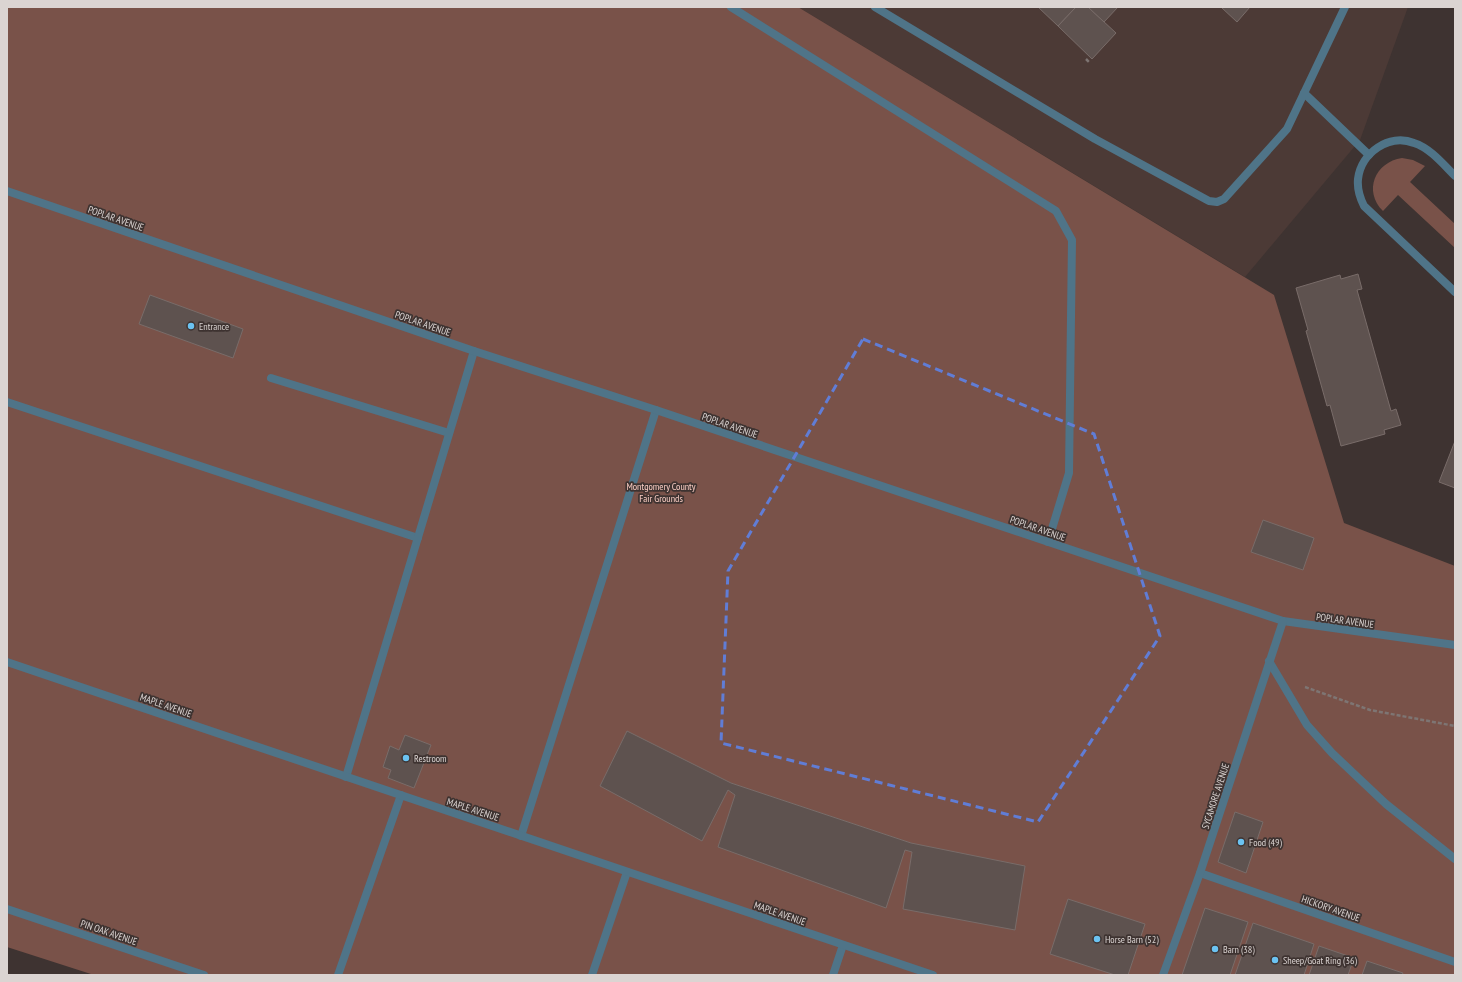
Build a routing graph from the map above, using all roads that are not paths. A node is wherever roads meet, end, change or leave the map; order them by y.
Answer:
1 (732, 7) edge
2 (875, 7) edge
3 (1346, 7) edge
4 (1304, 93) junction
5 (1369, 155) junction
6 (1455, 176) edge
7 (7, 191) edge
8 (1455, 292) edge
9 (474, 351) junction
10 (271, 378) dead end
11 (7, 402) edge
12 (656, 410) junction
13 (449, 434) junction
14 (418, 538) junction
15 (1048, 542) junction
16 (1283, 621) junction
17 (1455, 645) edge
18 (1270, 661) junction
19 (7, 662) edge
20 (346, 777) junction
21 (401, 795) junction
22 (521, 836) junction
23 (1455, 859) edge
24 (626, 872) junction
25 (1200, 873) junction
26 (7, 909) edge
27 (843, 945) junction
28 (1455, 962) edge
29 (204, 975) edge
30 (338, 975) edge
31 (592, 975) edge
32 (833, 975) edge
33 (933, 975) edge
34 (1163, 975) edge

1 - 15 street
2 - 4 street
3 - 4 street
4 - 5 street
5 - 6 street
5 - 8 street
7 - 9 street, POPLAR AVENUE
9 - 12 street, POPLAR AVENUE
9 - 13 street
10 - 13 street
11 - 14 street
12 - 15 street, POPLAR AVENUE
12 - 22 street
13 - 14 street
14 - 20 street
15 - 16 street, POPLAR AVENUE
16 - 17 street, POPLAR AVENUE
16 - 18 street, SYCAMORE AVENUE
18 - 23 street
18 - 25 street, SYCAMORE AVENUE
19 - 20 street, MAPLE AVENUE
20 - 21 street, MAPLE AVENUE
21 - 22 street, MAPLE AVENUE
21 - 30 street
22 - 24 street, MAPLE AVENUE
24 - 27 street, MAPLE AVENUE
24 - 31 street
25 - 28 street, HICKORY AVENUE
25 - 34 street, SYCAMORE AVENUE
26 - 29 street, PIN OAK AVENUE
27 - 32 street
27 - 33 street, MAPLE AVENUE

